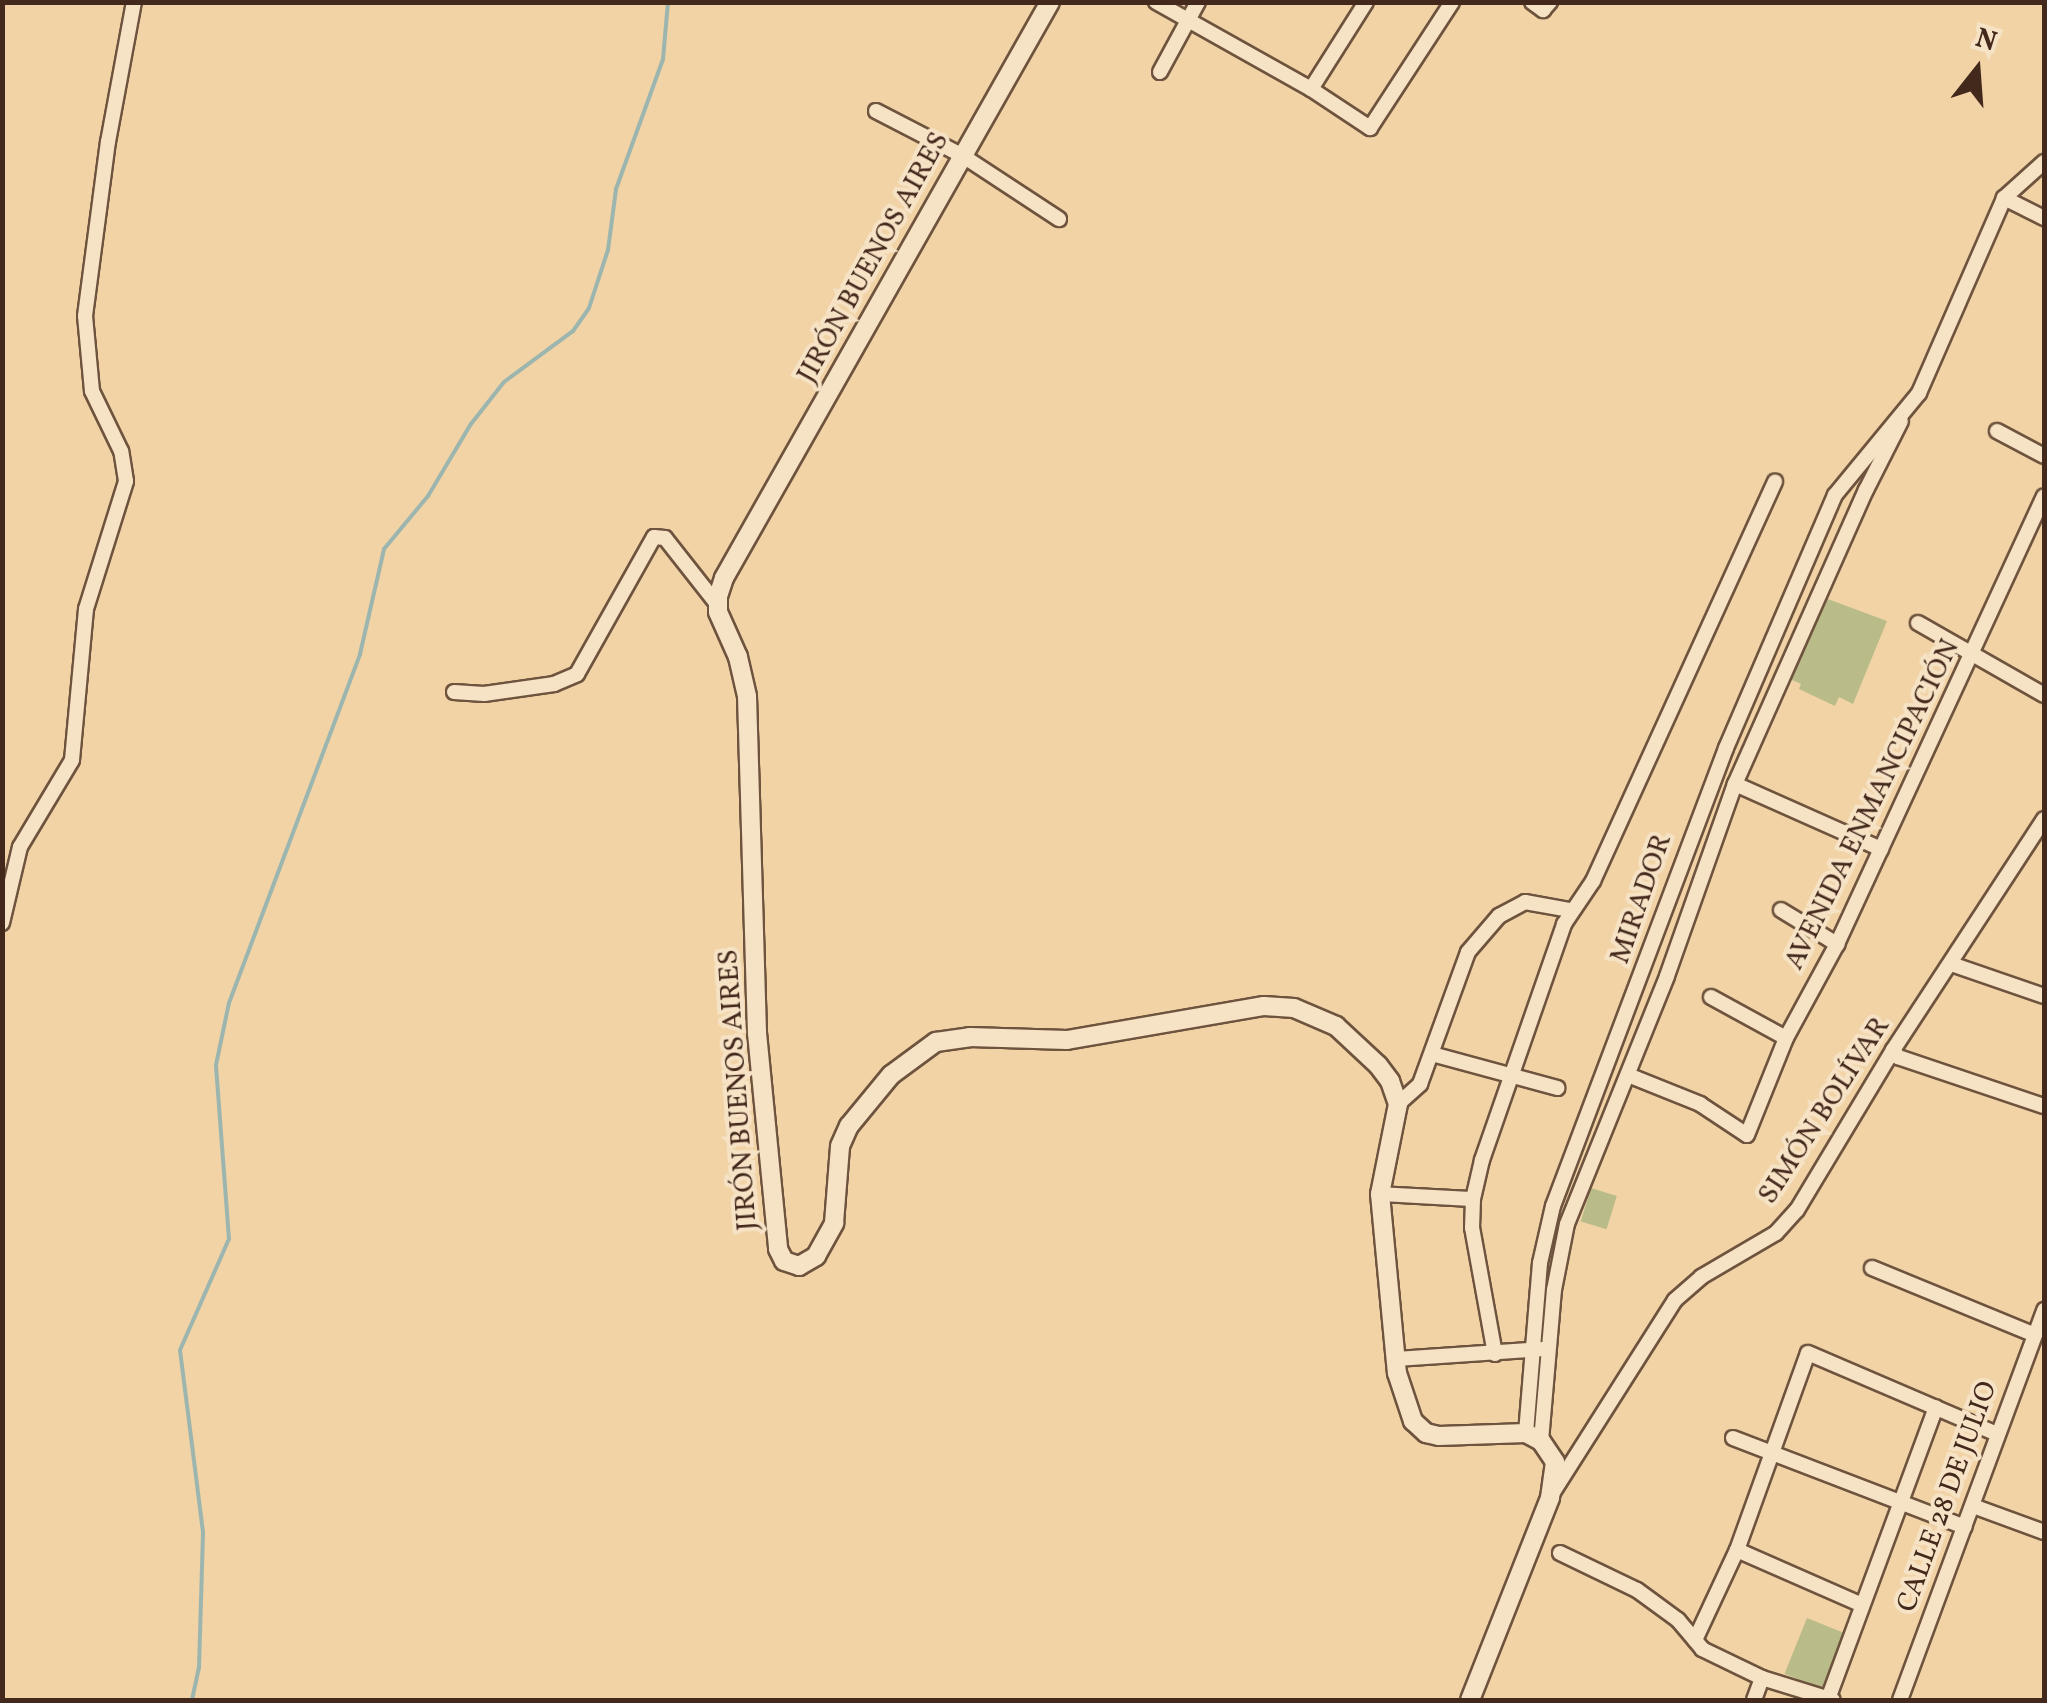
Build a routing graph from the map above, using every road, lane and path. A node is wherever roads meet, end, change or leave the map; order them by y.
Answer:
1 (134, 2) edge
2 (1050, 2) edge
3 (1156, 2) edge
4 (1198, 2) edge
5 (1366, 2) edge
6 (1452, 2) edge
7 (1532, 2) edge
8 (1550, 2) edge
9 (1187, 23) junction
10 (1160, 72) dead end
11 (1311, 89) junction
12 (876, 110) dead end
13 (963, 156) junction
14 (2044, 162) edge
15 (2004, 198) junction
16 (2044, 218) edge
17 (1059, 219) dead end
18 (1903, 417) junction
19 (1997, 432) dead end
20 (2044, 456) edge
21 (1775, 482) dead end
22 (2044, 497) edge
23 (716, 604) junction
24 (1918, 623) dead end
25 (1973, 655) junction
26 (454, 692) dead end
27 (2044, 695) edge
28 (1735, 784) junction
29 (2044, 819) edge
30 (1881, 849) junction
31 (1570, 910) junction
32 (1781, 910) dead end
33 (2, 923) edge
34 (1837, 944) junction
35 (1951, 964) junction
36 (2044, 994) edge
37 (1712, 997) dead end
38 (1786, 1038) junction
39 (1893, 1050) junction
40 (1432, 1054) junction
41 (1510, 1074) junction
42 (1628, 1075) junction
43 (1558, 1088) dead end
44 (1398, 1104) junction
45 (2044, 1106) edge
46 (1380, 1194) junction
47 (1472, 1199) junction
48 (1872, 1268) dead end
49 (2044, 1310) edge
50 (2035, 1334) junction
51 (1542, 1349) junction
52 (1494, 1354) junction
53 (1396, 1359) junction
54 (1936, 1407) junction
55 (1997, 1434) junction
56 (1534, 1437) junction
57 (1732, 1438) dead end
58 (1773, 1452) junction
59 (1550, 1498) junction
60 (1898, 1505) junction
61 (1972, 1506) junction
62 (1965, 1528) junction
63 (2044, 1532) edge
64 (1736, 1550) junction
65 (1560, 1553) dead end
66 (1860, 1604) junction
67 (1694, 1640) junction
68 (1762, 1678) junction
69 (1470, 1700) edge
70 (1754, 1700) edge
71 (1830, 1700) edge
72 (1900, 1700) edge

1 - 33 street
2 - 13 street, JIRÓN BUENOS AIRES
3 - 9 street
4 - 9 street
5 - 11 street
6 - 11 street
7 - 8 street
9 - 10 street
9 - 11 street
12 - 13 street
13 - 17 street
13 - 23 street, JIRÓN BUENOS AIRES
14 - 15 street, MIRADOR
15 - 16 street
15 - 18 street, MIRADOR
18 - 28 street, MIRADOR
18 - 51 street, MIRADOR
19 - 20 street
21 - 31 street
22 - 25 street, AVENIDA ENMANCIPACIÓN
23 - 26 street
23 - 44 street, JIRÓN BUENOS AIRES
24 - 25 street
25 - 27 street
25 - 30 street, AVENIDA ENMANCIPACIÓN
28 - 30 street
28 - 42 street, MIRADOR
29 - 35 street, SIMÓN BOLÍVAR
30 - 34 street, AVENIDA ENMANCIPACIÓN
31 - 40 street
31 - 41 street
32 - 34 street
34 - 38 street, AVENIDA ENMANCIPACIÓN
35 - 36 street
35 - 39 street, SIMÓN BOLÍVAR
37 - 38 street
38 - 42 street, AVENIDA ENMANCIPACIÓN
39 - 45 street
39 - 59 street, SIMÓN BOLÍVAR
40 - 41 street
40 - 44 street
41 - 43 street
41 - 47 street
42 - 51 street, MIRADOR
44 - 46 street
46 - 47 street
46 - 53 street
47 - 52 street
48 - 50 street
49 - 50 street, CALLE 28 DE JULIO
50 - 55 street, CALLE 28 DE JULIO
51 - 52 street
51 - 56 street, MIRADOR
52 - 53 street
53 - 56 street
54 - 55 street
54 - 58 street
54 - 60 street
55 - 61 street, CALLE 28 DE JULIO
56 - 59 street
57 - 58 street
58 - 60 street
58 - 64 street
59 - 69 street
60 - 62 street
60 - 66 street
61 - 62 street, CALLE 28 DE JULIO
61 - 63 street
62 - 72 street, CALLE 28 DE JULIO
64 - 66 street
64 - 67 street
65 - 67 street
66 - 71 street
67 - 68 street
68 - 70 street
68 - 71 street

